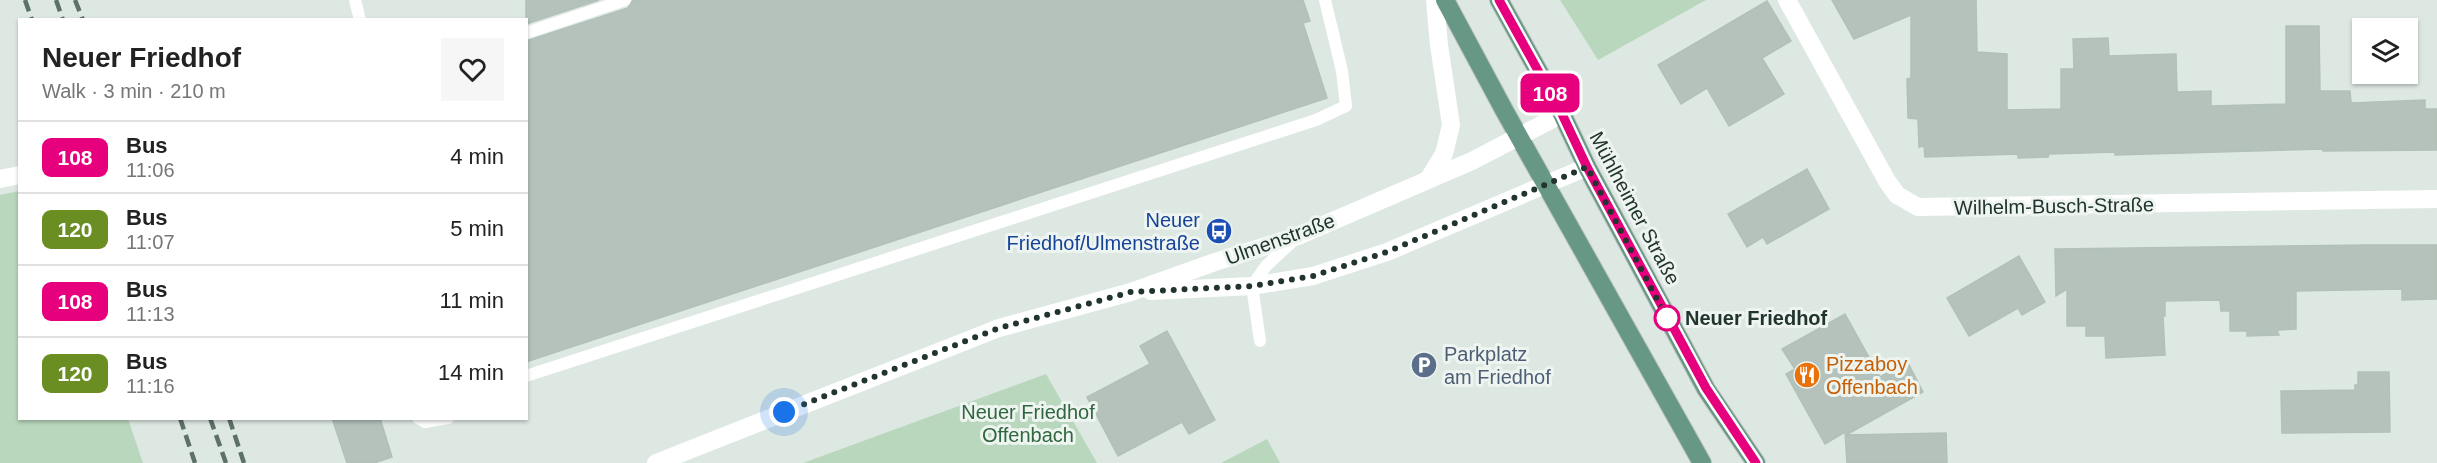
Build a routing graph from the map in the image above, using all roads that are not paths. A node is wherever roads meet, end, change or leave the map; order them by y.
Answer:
1 (355, 0) edge
2 (625, 0) edge
3 (1325, 0) edge
4 (1435, 0) edge
5 (1445, 0) edge
6 (1499, 0) edge
7 (1787, 0) edge
8 (360, 18) edge
9 (528, 32) edge
10 (1562, 114) junction
11 (1519, 136) junction
12 (1587, 167) junction
13 (18, 175) edge
14 (0, 179) edge
15 (1428, 180) junction
16 (1546, 185) junction
17 (2437, 199) edge
18 (1298, 236) junction
19 (1252, 286) junction
20 (1131, 292) junction
21 (1260, 341) dead end
22 (528, 375) edge
23 (422, 420) edge
24 (436, 420) edge
25 (656, 463) edge
26 (1702, 463) edge
27 (1756, 463) edge

1 - 8 lane
2 - 9 lane
3 - 22 lane
4 - 15 street
5 - 11 main road
6 - 10 main road, Mühlheimer Straße
7 - 17 street, Wilhelm-Busch-Straße
10 - 11 street, Ulmenstraße
10 - 12 main road, Mühlheimer Straße
11 - 15 street, Ulmenstraße
11 - 16 main road
12 - 16 street
12 - 27 main road, Mühlheimer Straße
13 - 14 street
15 - 18 street, Ulmenstraße
16 - 19 street
16 - 26 main road
18 - 19 lane
18 - 20 street, Ulmenstraße
19 - 20 street
19 - 21 lane
20 - 25 street, Ulmenstraße
23 - 24 lane

